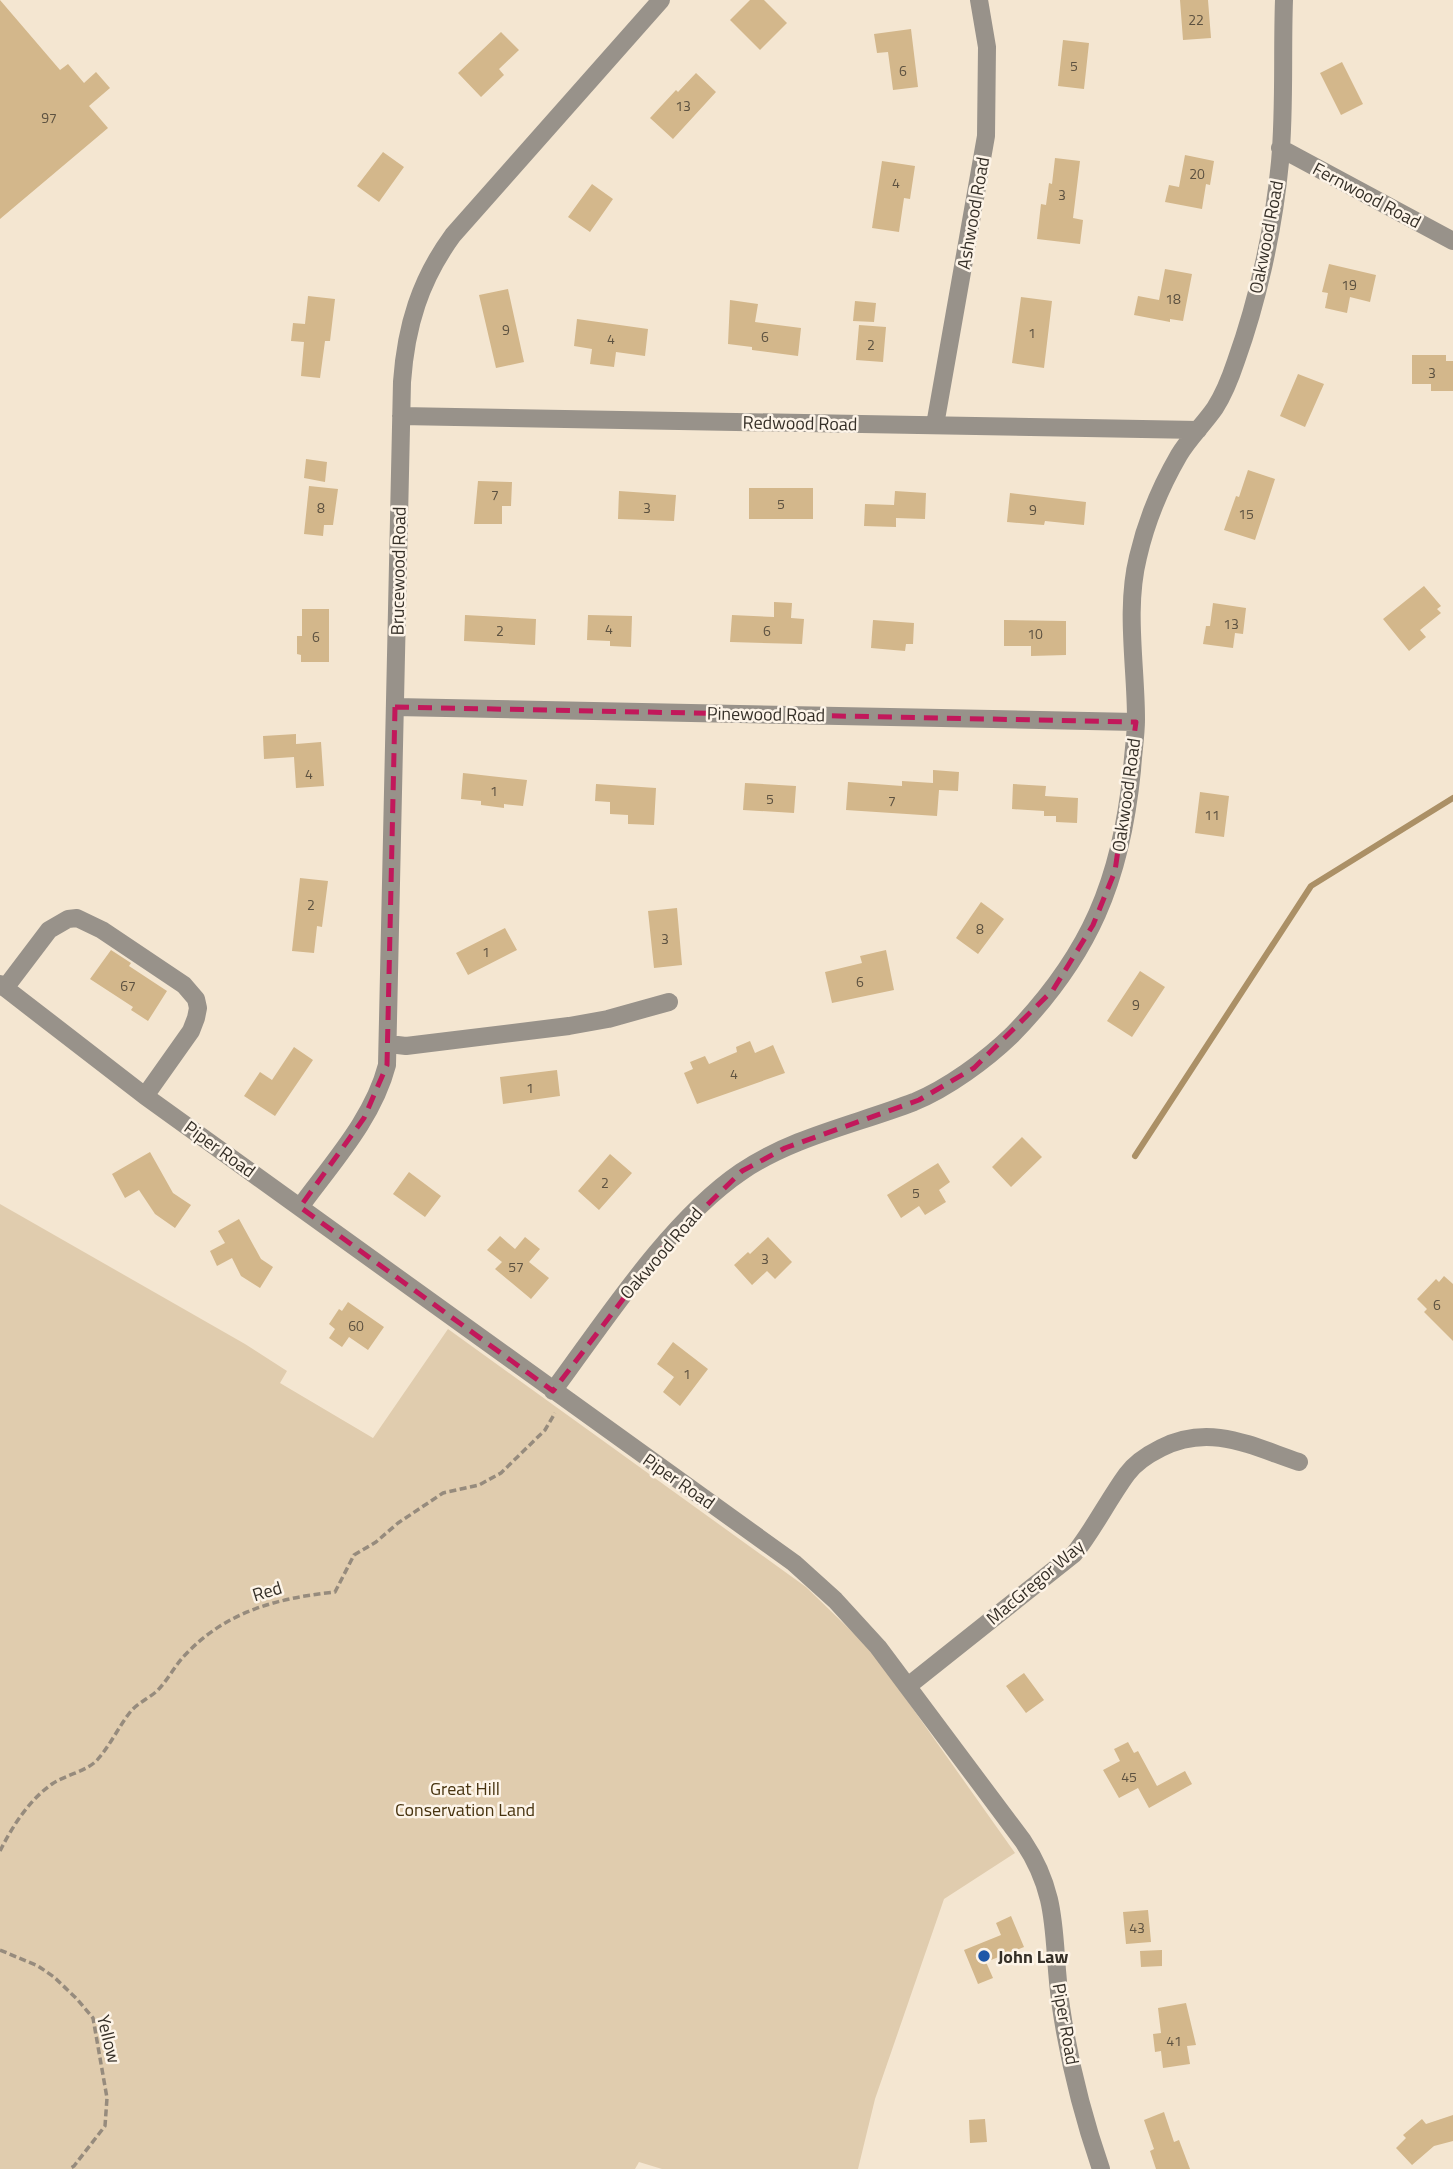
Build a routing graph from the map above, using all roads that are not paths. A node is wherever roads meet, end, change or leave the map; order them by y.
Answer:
1 (661, 0) edge
2 (979, 0) edge
3 (1284, 0) edge
4 (1280, 148) junction
5 (1453, 241) edge
6 (401, 416) junction
7 (935, 425) junction
8 (1198, 430) junction
9 (395, 707) junction
10 (1136, 722) junction
11 (2, 986) edge
12 (668, 1002) dead end
13 (389, 1044) junction
14 (145, 1096) junction
15 (300, 1207) junction
16 (559, 1396) junction
17 (1299, 1462) dead end
18 (908, 1686) junction
19 (1101, 2169) edge

1 - 6 street, Brucewood Road
2 - 7 street, Ashwood Road
3 - 4 street, Oakwood Road
4 - 5 street, Fernwood Road
4 - 8 street, Oakwood Road
6 - 7 street, Redwood Road
6 - 9 street, Brucewood Road
7 - 8 street, Redwood Road
8 - 10 street, Oakwood Road
9 - 10 street, Pinewood Road
9 - 13 street, Brucewood Road
10 - 16 street, Oakwood Road
11 - 14 street, Piper Road
11 - 14 street
12 - 13 street
13 - 15 street, Brucewood Road
14 - 15 street, Piper Road
15 - 16 street, Piper Road
16 - 18 street, Piper Road
17 - 18 street, MacGregor Way
18 - 19 street, Piper Road

